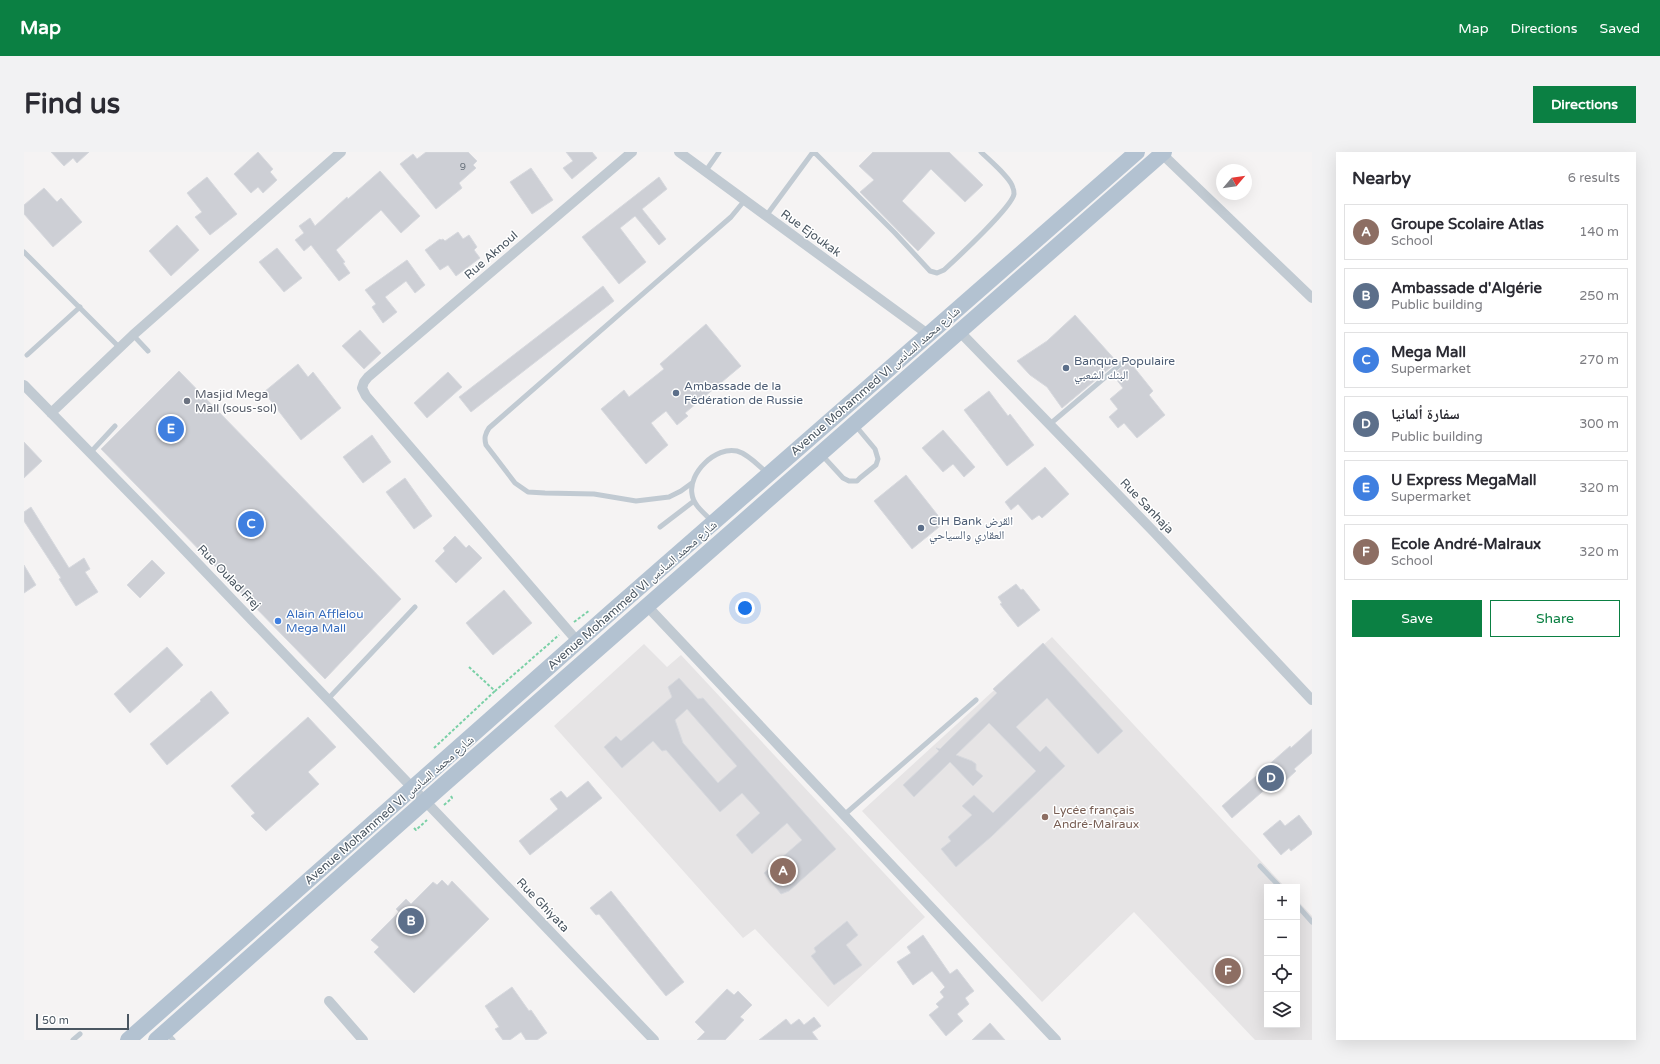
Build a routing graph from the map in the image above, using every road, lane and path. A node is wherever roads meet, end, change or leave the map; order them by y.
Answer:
1 (341, 152) edge
2 (632, 152) edge
3 (679, 152) edge
4 (719, 152) edge
5 (813, 152) edge
6 (981, 152) edge
7 (1137, 152) edge
8 (1163, 153) edge
9 (705, 172) junction
10 (745, 200) junction
11 (766, 216) junction
12 (24, 252) edge
13 (1312, 298) edge
14 (80, 307) junction
15 (960, 332) junction
16 (132, 335) junction
17 (929, 335) junction
18 (120, 348) junction
19 (148, 351) dead end
20 (27, 355) dead end
21 (1122, 363) dead end
22 (24, 385) edge
23 (51, 413) junction
24 (854, 424) junction
25 (1050, 424) junction
26 (115, 426) dead end
27 (90, 452) junction
28 (821, 454) junction
29 (769, 474) junction
30 (692, 483) junction
31 (694, 502) junction
32 (714, 523) junction
33 (660, 527) dead end
34 (647, 606) junction
35 (415, 607) dead end
36 (595, 607) dead end
37 (566, 628) junction
38 (578, 642) junction
39 (469, 667) dead end
40 (495, 691) junction
41 (328, 699) junction
42 (976, 700) dead end
43 (1312, 700) edge
44 (432, 750) dead end
45 (413, 788) junction
46 (426, 801) junction
47 (844, 815) junction
48 (1260, 866) dead end
49 (1277, 884) edge
50 (1300, 908) edge
51 (1312, 922) edge
52 (329, 1001) dead end
53 (80, 1034) dead end
54 (165, 1037) edge
55 (73, 1040) edge
56 (128, 1040) edge
57 (363, 1040) edge
58 (654, 1040) edge
59 (1056, 1040) edge

1 - 16 street
2 - 37 street, Rue Aknoul
3 - 9 street, Rue Ejoukak
4 - 9 lane
5 - 6 lane
5 - 11 lane
7 - 17 main road, Avenue Mohammed VI شارع محمد السادس
8 - 13 street
8 - 15 main road, Avenue Mohammed VI شارع محمد السادس
9 - 10 street, Rue Ejoukak
10 - 11 street, Rue Ejoukak
10 - 30 lane
11 - 17 street, Rue Ejoukak
12 - 14 lane
14 - 18 lane
14 - 20 lane
15 - 24 main road, Avenue Mohammed VI شارع محمد السادس
15 - 25 street, Rue Sanhaja
16 - 18 street
16 - 19 lane
17 - 29 main road, Avenue Mohammed VI شارع محمد السادس
18 - 23 street
21 - 25 lane
22 - 23 street, Rue Oulad Frej
23 - 27 street, Rue Oulad Frej
24 - 28 main road, Avenue Mohammed VI شارع محمد السادس
24 - 28 lane
25 - 43 street, Rue Sanhaja
26 - 27 lane
27 - 41 street, Rue Oulad Frej
28 - 34 main road, Avenue Mohammed VI شارع محمد السادس
29 - 30 lane
29 - 32 main road, Avenue Mohammed VI شارع محمد السادس
30 - 31 lane
31 - 32 lane
31 - 33 lane
32 - 38 main road, Avenue Mohammed VI شارع محمد السادس
34 - 46 main road, Avenue Mohammed VI شارع محمد السادس
34 - 47 street
35 - 41 lane
36 - 37 path
37 - 38 street
37 - 40 path
38 - 45 main road, Avenue Mohammed VI شارع محمد السادس
39 - 40 path
40 - 44 path
41 - 45 street, Rue Oulad Frej
42 - 47 lane
45 - 46 street, Rue Ghiyata
45 - 56 main road, Avenue Mohammed VI شارع محمد السادس
46 - 54 main road, Avenue Mohammed VI شارع محمد السادس
46 - 58 street, Rue Ghiyata
47 - 59 street
48 - 49 lane
50 - 51 lane
52 - 57 street
53 - 55 lane

